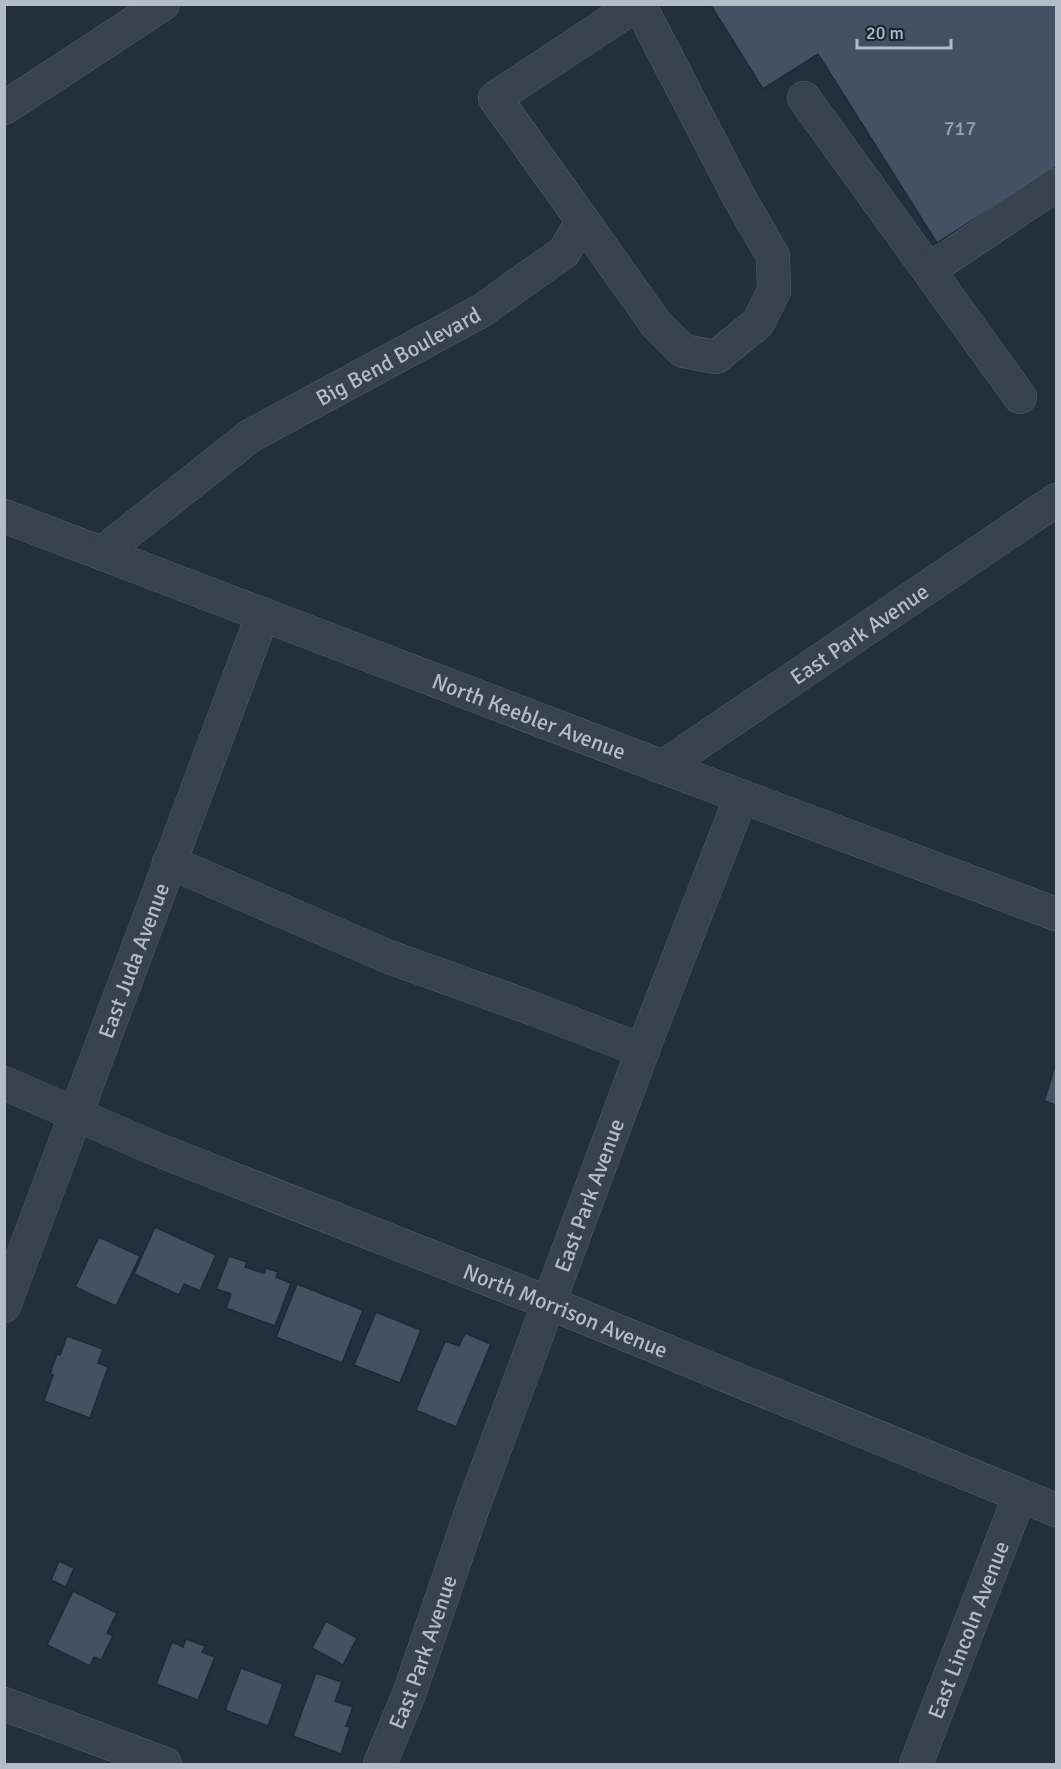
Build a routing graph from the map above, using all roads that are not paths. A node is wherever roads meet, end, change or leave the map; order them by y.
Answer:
1 (163, 4) edge
2 (638, 4) edge
3 (804, 98) dead end
4 (4, 108) edge
5 (1056, 185) edge
6 (583, 222) junction
7 (929, 270) junction
8 (1020, 397) dead end
9 (1056, 500) edge
10 (4, 516) edge
11 (102, 553) junction
12 (263, 614) junction
13 (663, 767) junction
14 (741, 797) junction
15 (169, 862) junction
16 (1056, 914) edge
17 (643, 1051) junction
18 (4, 1083) edge
19 (75, 1113) junction
20 (549, 1304) junction
21 (4, 1306) edge
22 (1020, 1495) junction
23 (1056, 1510) edge
24 (4, 1704) edge
25 (165, 1764) edge
26 (380, 1764) edge
27 (916, 1764) edge

1 - 4 street
2 - 6 street
2 - 6 street
3 - 7 street
5 - 7 street
6 - 11 street, Big Bend Boulevard
7 - 8 street
9 - 13 street, East Park Avenue
10 - 11 street, North Keebler Avenue
11 - 12 street, North Keebler Avenue
12 - 13 street, North Keebler Avenue
12 - 15 street, East Juda Avenue
13 - 14 street, North Keebler Avenue
14 - 16 street, North Keebler Avenue
14 - 17 street, East Park Avenue
15 - 17 street
15 - 19 street, East Juda Avenue
17 - 20 street, East Park Avenue
18 - 19 street, North Morrison Avenue
19 - 20 street, North Morrison Avenue
19 - 21 street, East Juda Avenue
20 - 22 street, North Morrison Avenue
20 - 26 street, East Park Avenue
22 - 23 street, North Morrison Avenue
22 - 27 street, East Lincoln Avenue
24 - 25 street

